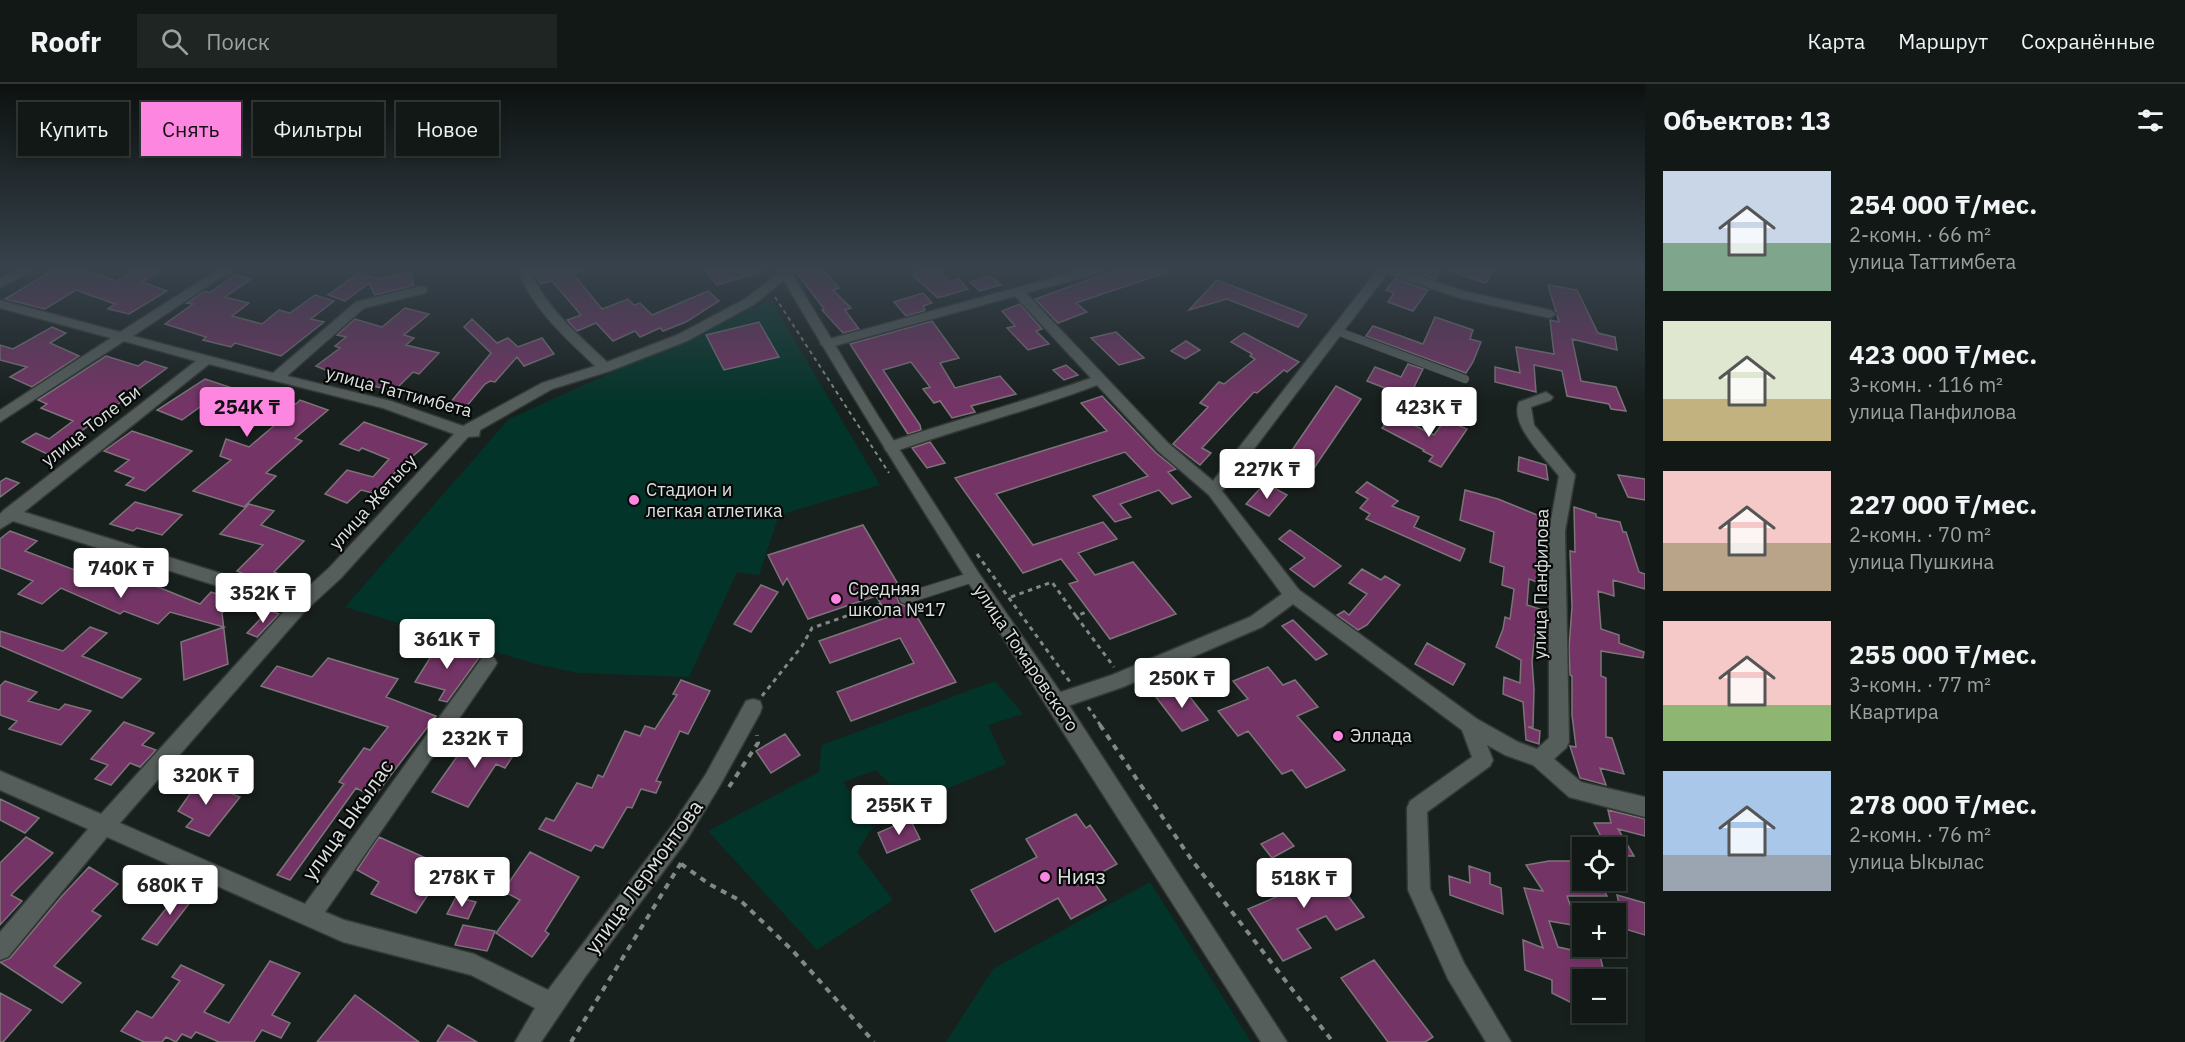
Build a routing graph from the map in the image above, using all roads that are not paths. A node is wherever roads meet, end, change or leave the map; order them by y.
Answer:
1 (36, 314) edge
2 (154, 314) edge
3 (350, 314) edge
4 (553, 314) edge
5 (727, 314) edge
6 (811, 314) edge
7 (933, 314) edge
8 (1038, 314) edge
9 (1350, 314) edge
10 (1337, 331) junction
11 (119, 336) junction
12 (827, 344) junction
13 (207, 359) junction
14 (605, 368) junction
15 (276, 378) junction
16 (1465, 379) dead end
17 (1099, 380) junction
18 (1546, 397) dead end
19 (0, 417) edge
20 (471, 432) junction
21 (891, 447) junction
22 (1214, 491) junction
23 (5, 519) edge
24 (972, 577) junction
25 (1293, 595) junction
26 (906, 598) dead end
27 (300, 605) junction
28 (488, 663) dead end
29 (1056, 702) junction
30 (753, 707) road end
31 (1470, 725) junction
32 (1512, 749) junction
33 (1540, 759) junction
34 (1483, 760) junction
35 (0, 780) edge
36 (1645, 807) edge
37 (103, 827) junction
38 (309, 917) junction
39 (0, 949) edge
40 (550, 1004) junction
41 (526, 1042) edge
42 (1275, 1042) edge
43 (1499, 1042) edge

1 - 11 street, улица Таттимбета
2 - 11 street
3 - 15 street, улица Таттимбета
4 - 14 street
5 - 14 street, улица Жетысу
6 - 12 street, улица Томаровского
7 - 12 street
8 - 17 street
9 - 10 street
10 - 16 lane
10 - 22 street
11 - 13 street, улица Таттимбета
11 - 19 street
12 - 21 street, улица Томаровского
13 - 15 street, улица Таттимбета
13 - 23 street, улица Толе Би
14 - 20 street, улица Жетысу
15 - 20 street, улица Таттимбета
17 - 21 street
17 - 22 street
18 - 33 street, улица Панфилова
20 - 27 street, улица Жетысу
21 - 24 street, улица Томаровского
22 - 25 street
23 - 27 street
24 - 26 street
24 - 29 street, улица Томаровского
25 - 29 street
25 - 31 street
27 - 37 street, улица Жетысу
28 - 38 street, улица Ыкылас
29 - 42 street, улица Томаровского
30 - 40 street, улица Лермонтова
31 - 32 street
31 - 34 street
32 - 33 street
32 - 34 street
33 - 36 street
34 - 43 street
35 - 37 street
37 - 38 street
37 - 39 street, улица Жетысу
38 - 40 street
40 - 41 street, улица Лермонтова

